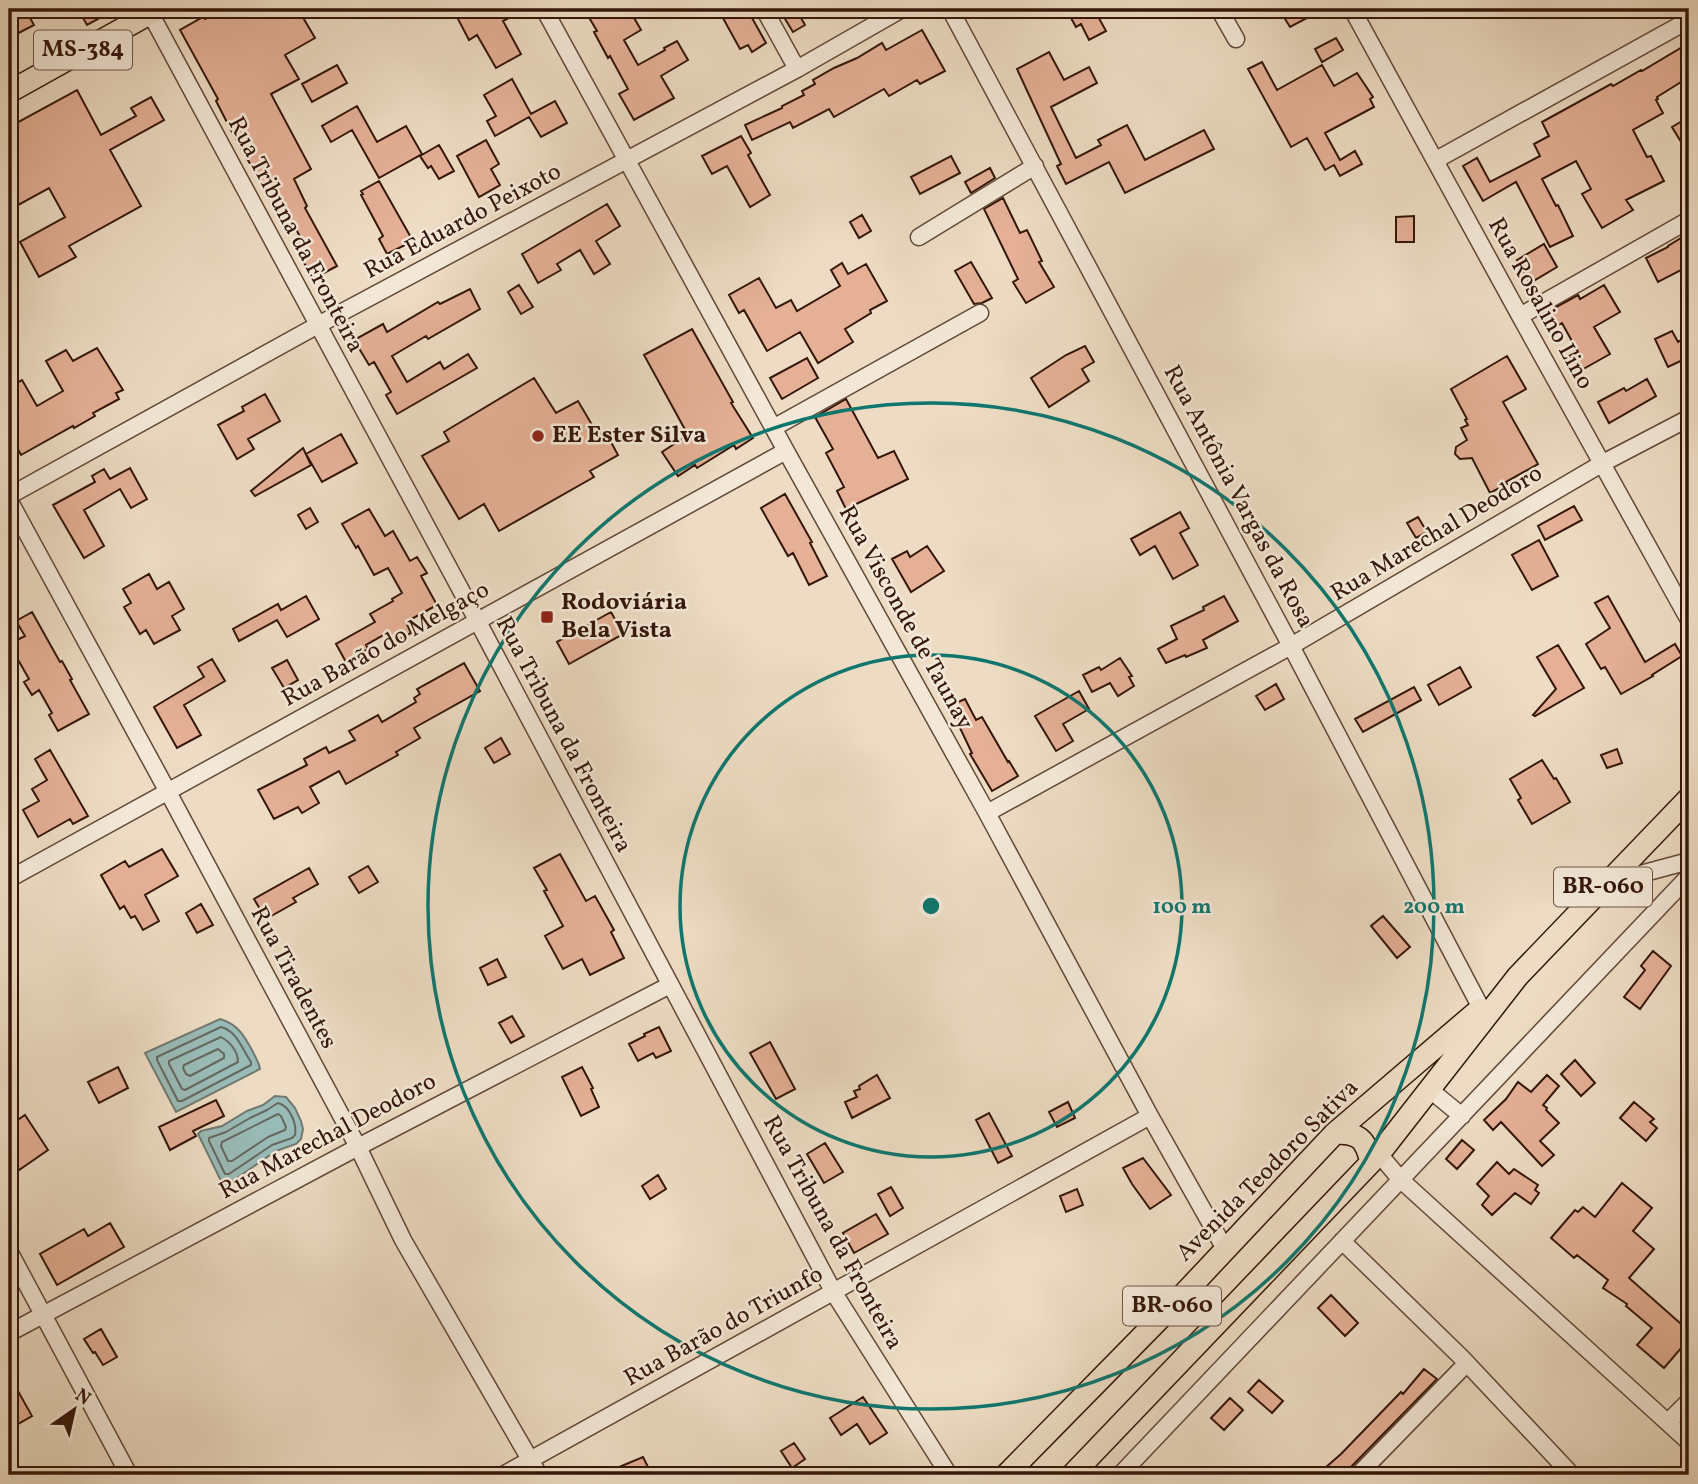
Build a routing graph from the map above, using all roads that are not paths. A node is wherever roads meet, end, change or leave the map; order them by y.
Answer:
1 (544, 9) edge
2 (764, 9) edge
3 (902, 9) edge
4 (950, 9) edge
5 (1219, 9) edge
6 (1352, 9) edge
7 (152, 10) edge
8 (1689, 20) edge
9 (1236, 39) dead end
10 (797, 69) junction
11 (9, 92) edge
12 (626, 160) junction
13 (1436, 160) junction
14 (1035, 166) junction
15 (1689, 220) edge
16 (919, 237) dead end
17 (980, 313) dead end
18 (1520, 316) junction
19 (318, 325) junction
20 (1689, 418) edge
21 (773, 428) junction
22 (786, 452) junction
23 (1603, 463) junction
24 (9, 498) edge
25 (477, 620) junction
26 (1689, 620) edge
27 (1292, 646) junction
28 (168, 792) junction
29 (1689, 798) edge
30 (988, 813) junction
31 (1689, 861) edge
32 (1689, 876) edge
33 (9, 879) edge
34 (1607, 883) junction
35 (1518, 976) junction
36 (670, 985) junction
37 (1481, 1008) junction
38 (1429, 1089) junction
39 (1150, 1116) junction
40 (1462, 1116) junction
41 (1335, 1133) junction
42 (358, 1147) junction
43 (1375, 1158) junction
44 (1401, 1180) junction
45 (1342, 1241) junction
46 (1226, 1249) junction
47 (9, 1251) edge
48 (834, 1293) junction
49 (43, 1314) junction
50 (9, 1333) edge
51 (1467, 1363) junction
52 (1689, 1401) edge
53 (1668, 1422) junction
54 (1689, 1442) edge
55 (531, 1459) junction
56 (129, 1475) edge
57 (503, 1475) edge
58 (539, 1475) edge
59 (949, 1475) edge
60 (1006, 1475) edge
61 (1072, 1475) edge
62 (1120, 1475) edge
63 (1358, 1475) edge
64 (1572, 1475) edge

1 - 12 street, Rua Visconde de Taunay
2 - 10 street
3 - 10 street, Rua Eduardo Peixoto
4 - 14 street, Rua Antônia Vargas da Rosa
5 - 9 street
6 - 13 street, Rua Rosalino Lino
7 - 11 main road, MS-384
7 - 19 street, Rua Tribuna da Fronteira
8 - 13 street
10 - 12 street, Rua Eduardo Peixoto
12 - 19 street, Rua Eduardo Peixoto
12 - 21 street, Rua Visconde de Taunay
13 - 18 street, Rua Rosalino Lino
14 - 16 street
14 - 27 street, Rua Antônia Vargas da Rosa
15 - 18 street
17 - 21 street
18 - 23 street, Rua Rosalino Lino
19 - 24 street, Rua Eduardo Peixoto
19 - 25 street, Rua Tribuna da Fronteira
20 - 23 street, Rua Marechal Deodoro
21 - 22 street, Rua Visconde de Taunay
22 - 25 street, Rua Barão do Melgaço
22 - 30 street, Rua Visconde de Taunay
23 - 26 street, Rua Rosalino Lino
23 - 27 street, Rua Marechal Deodoro
24 - 28 street, Rua Tiradentes
25 - 28 street, Rua Barão do Melgaço
25 - 36 street, Rua Tribuna da Fronteira
27 - 30 street, Rua Marechal Deodoro
27 - 37 street, Rua Antônia Vargas da Rosa
28 - 33 street, Rua Barão do Melgaço
28 - 42 street, Rua Tiradentes
29 - 34 main road, Avenida Teodoro Sativa / BR-060
30 - 39 street, Rua Visconde de Taunay
31 - 34 street
32 - 40 street
34 - 35 main road, Avenida Teodoro Sativa / BR-060
35 - 37 main road, Avenida Teodoro Sativa / BR-060
35 - 38 main road, Avenida Teodoro Sativa / BR-060
36 - 42 street, Rua Marechal Deodoro
36 - 48 street, Rua Tribuna da Fronteira
37 - 41 main road, Avenida Teodoro Sativa / BR-060
38 - 40 street
38 - 43 main road, Avenida Teodoro Sativa / BR-060
39 - 46 street, Rua Visconde de Taunay
39 - 48 street, Rua Barão do Triunfo
40 - 44 street
41 - 43 main road
41 - 46 main road, Avenida Teodoro Sativa / BR-060
42 - 49 street, Rua Marechal Deodoro
42 - 55 street, Rua Tiradentes
43 - 44 street
43 - 61 main road, Avenida Teodoro Sativa / BR-060
44 - 45 street
44 - 53 street
45 - 51 street
45 - 62 street
46 - 60 main road, Avenida Teodoro Sativa / BR-060
47 - 49 street
48 - 55 street, Rua Barão do Triunfo
48 - 59 street, Rua Tribuna da Fronteira
49 - 50 street, Rua Marechal Deodoro
49 - 56 street
51 - 63 street
51 - 64 street
52 - 53 street
53 - 54 street
55 - 57 street, Rua Barão do Triunfo
55 - 58 street, Rua Tiradentes

